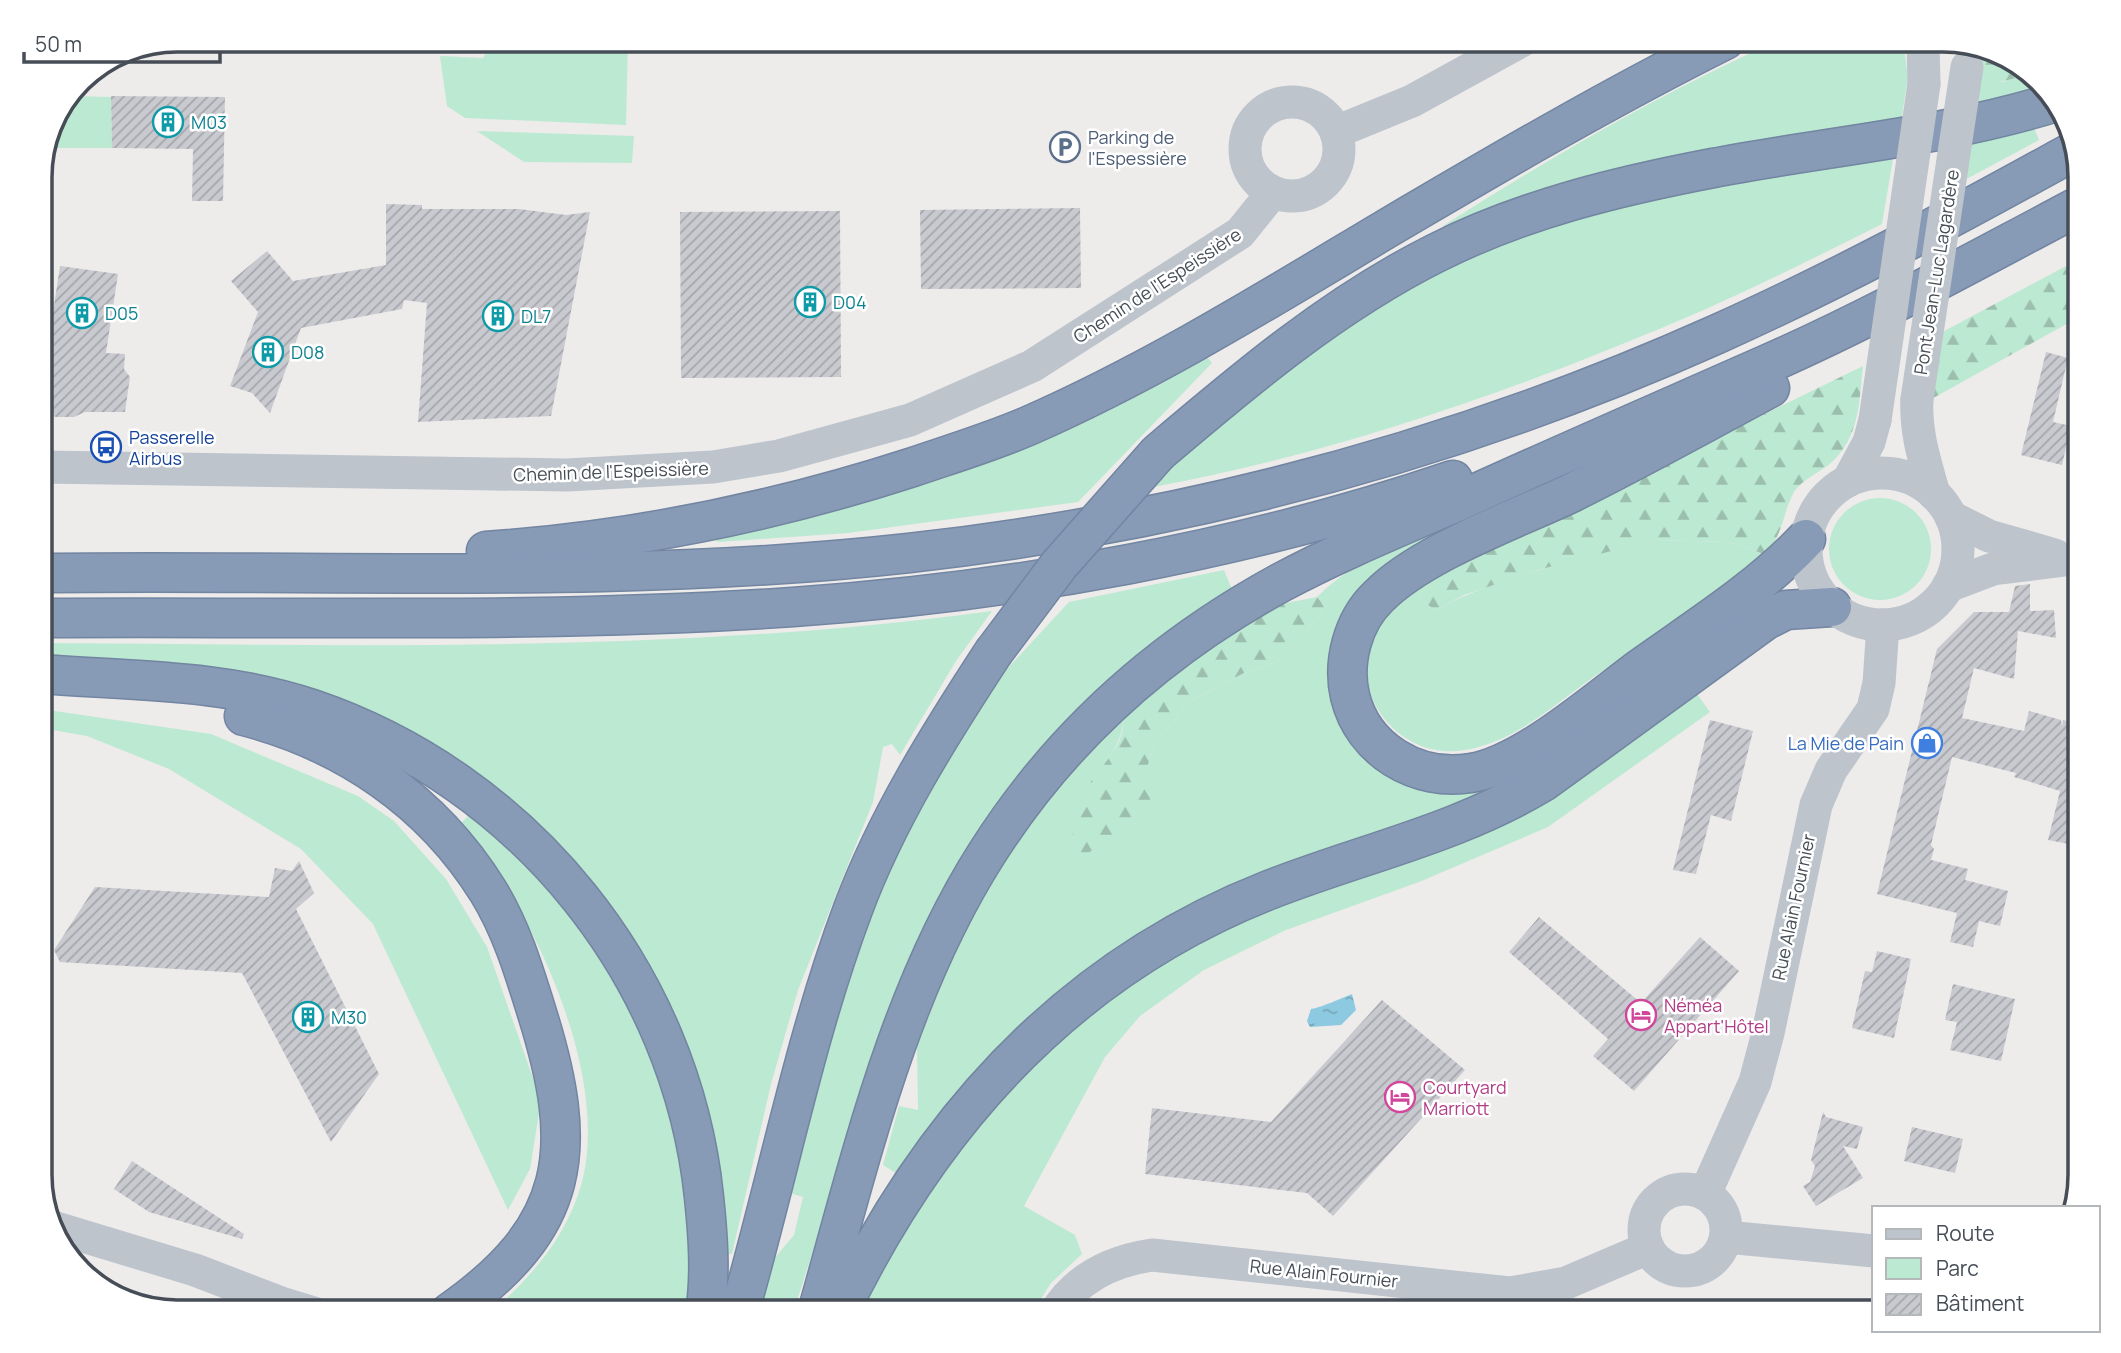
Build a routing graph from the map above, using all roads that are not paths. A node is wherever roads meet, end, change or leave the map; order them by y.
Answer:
1 (1501, 52) edge
2 (1702, 52) edge
3 (1923, 52) edge
4 (1969, 58) edge
5 (2045, 105) edge
6 (1336, 132) junction
7 (2066, 155) edge
8 (1489, 168) junction
9 (1273, 192) junction
10 (2068, 212) edge
11 (2040, 226) junction
12 (1660, 411) junction
13 (1158, 453) junction
14 (53, 467) edge
15 (1848, 481) junction
16 (1942, 505) junction
17 (1806, 539) junction
18 (2068, 556) edge
19 (2068, 559) edge
20 (173, 572) junction
21 (53, 573) edge
22 (1948, 586) junction
23 (1832, 607) junction
24 (53, 618) edge
25 (1883, 625) junction
26 (53, 675) edge
27 (53, 682) edge
28 (1705, 1194) junction
29 (66, 1231) edge
30 (1726, 1237) junction
31 (1648, 1248) junction
32 (1872, 1251) edge
33 (240, 1288) junction
34 (256, 1300) edge
35 (276, 1300) edge
36 (466, 1300) edge
37 (706, 1300) edge
38 (742, 1300) edge
39 (821, 1300) edge
40 (845, 1300) edge
41 (1065, 1300) edge

1 - 6 street
2 - 8 highway
3 - 15 street, bridge
4 - 16 street, Pont Jean-Luc Lagardère, bridge
5 - 13 highway
6 - 9 street
6 - 9 street
7 - 20 highway
8 - 13 highway
8 - 20 highway
9 - 14 street, Chemin de l'Espeissière
10 - 11 highway
11 - 12 highway
11 - 17 highway
12 - 24 highway
12 - 39 highway
13 - 38 highway, bridge
15 - 16 street
15 - 17 street
16 - 18 street
16 - 22 street
17 - 23 street
19 - 22 street
20 - 21 highway
22 - 25 street
23 - 25 street
23 - 40 highway
25 - 28 street, Rue Alain Fournier
26 - 37 highway
27 - 36 highway
28 - 30 street
28 - 31 street
29 - 33 street
30 - 31 street
30 - 32 street
31 - 41 street, Rue Alain Fournier
33 - 34 street
33 - 35 street

